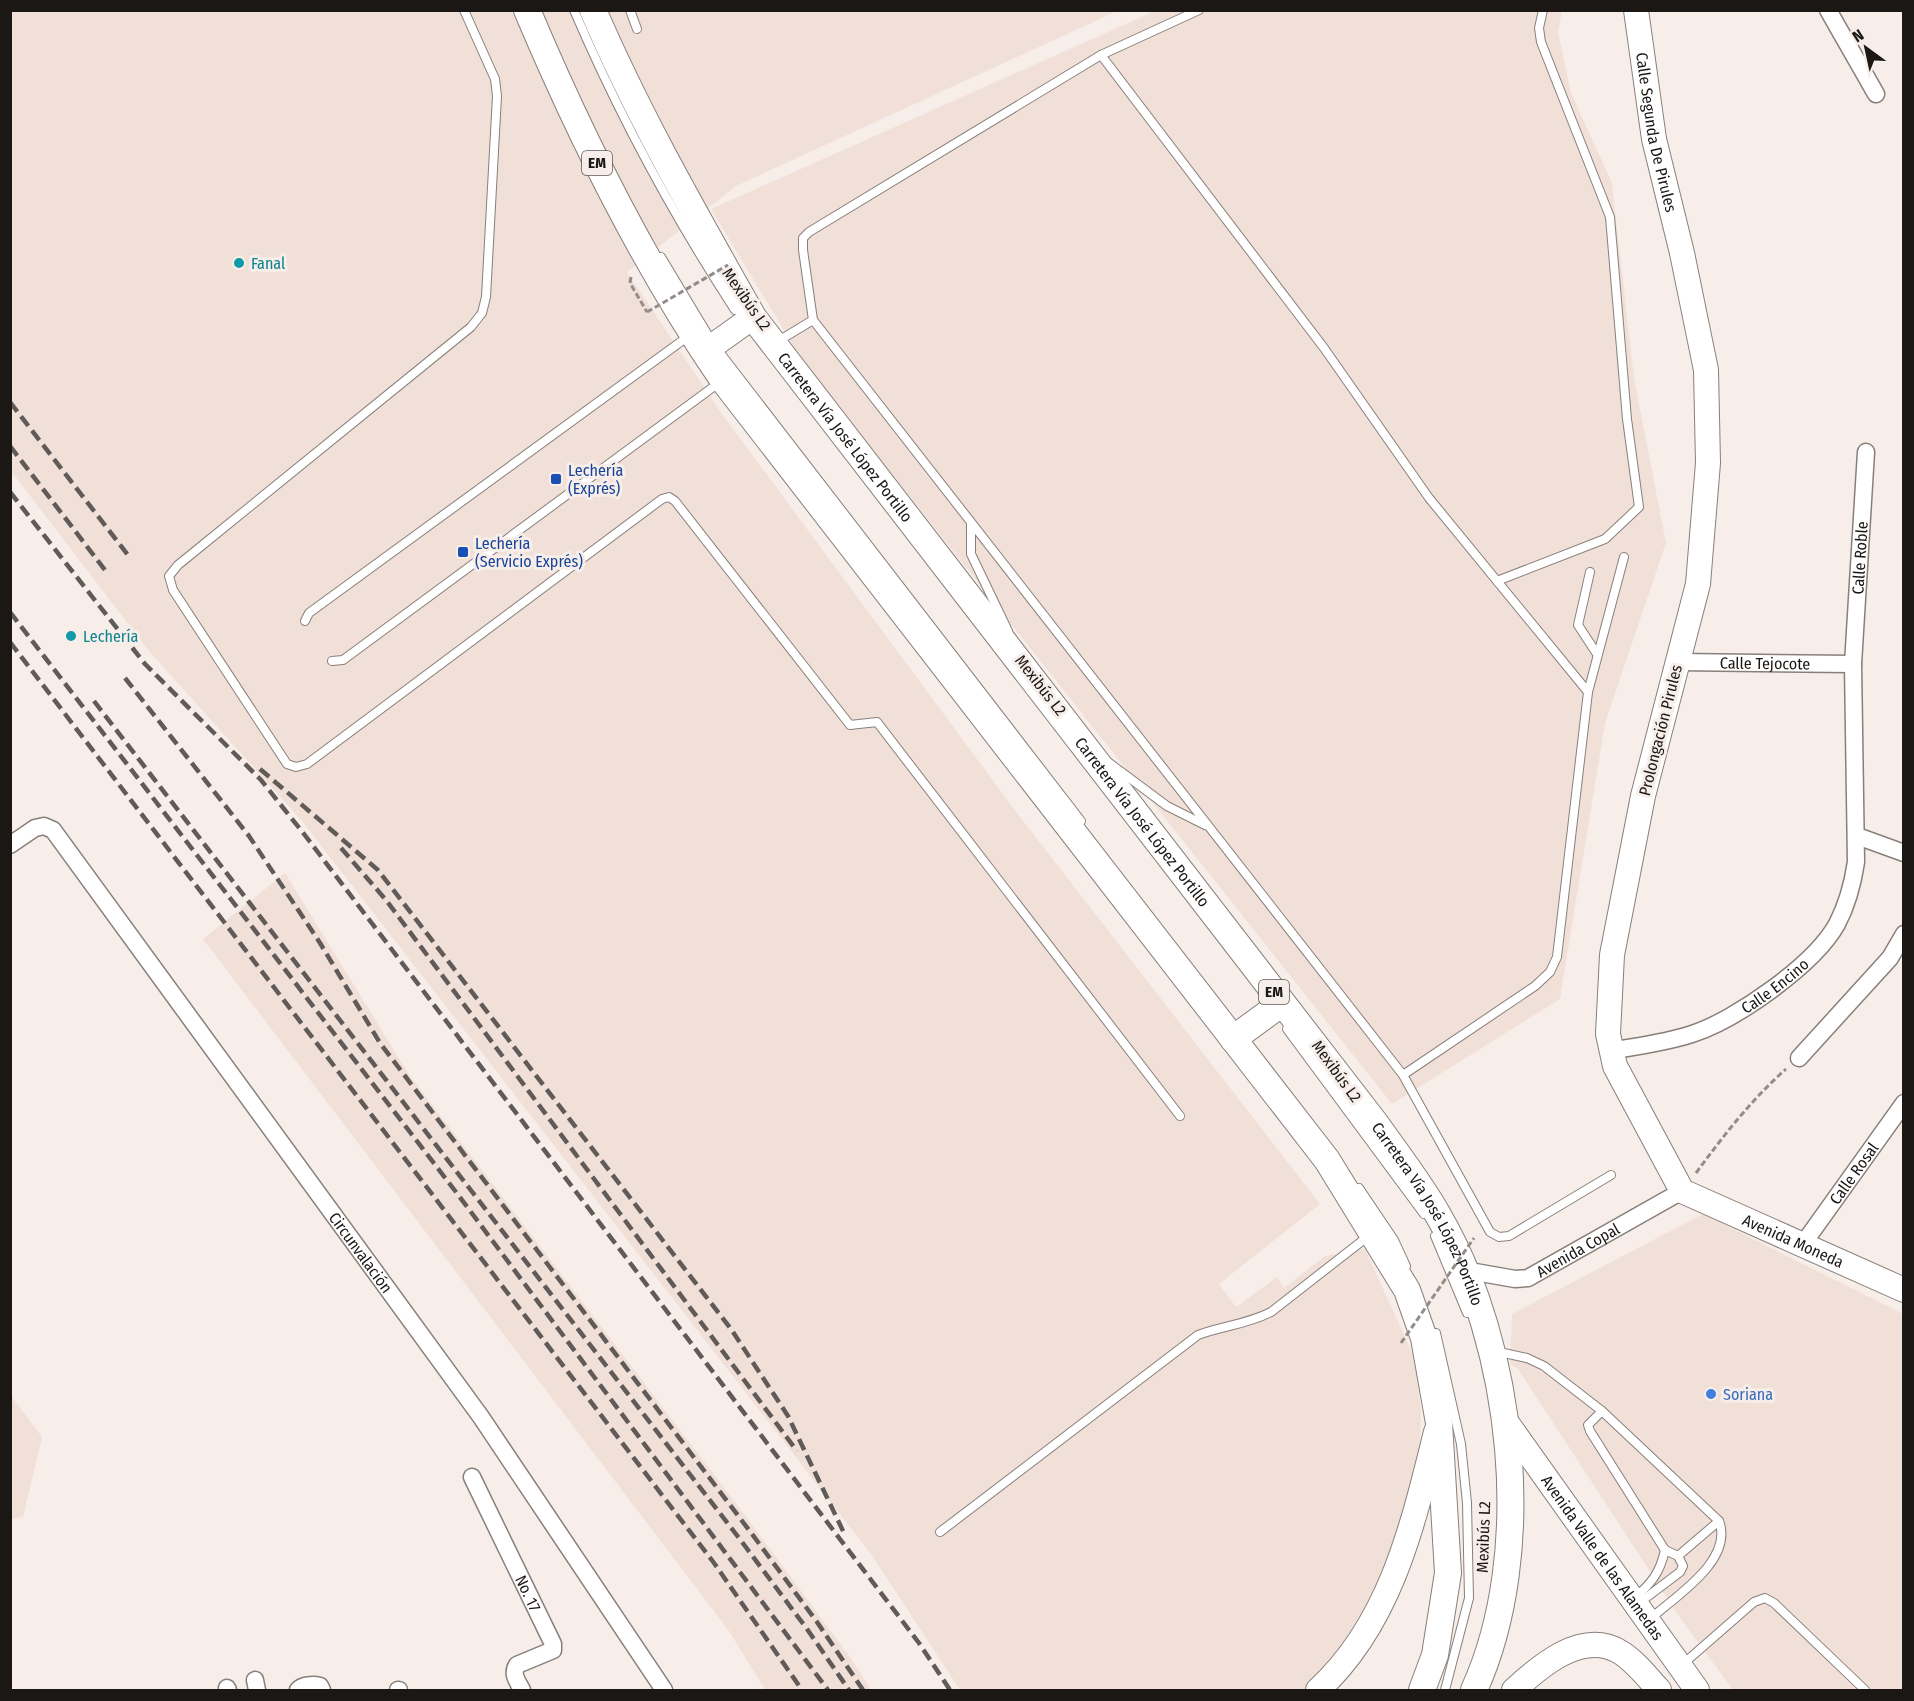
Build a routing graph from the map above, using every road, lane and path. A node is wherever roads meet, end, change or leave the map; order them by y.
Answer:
1 (464, 10) edge
2 (527, 10) edge
3 (537, 10) edge
4 (574, 10) edge
5 (593, 10) edge
6 (630, 10) edge
7 (1199, 10) edge
8 (1543, 10) edge
9 (1636, 10) edge
10 (1828, 10) edge
11 (637, 29) dead end
12 (1101, 55) junction
13 (1876, 94) dead end
14 (622, 190) dead end
15 (657, 251) dead end
16 (1682, 254) joint
17 (728, 265) dead end
18 (630, 284) dead end
19 (813, 320) junction
20 (755, 329) junction
21 (703, 343) junction
22 (723, 380) junction
23 (1866, 452) dead end
24 (971, 522) junction
25 (1624, 557) dead end
26 (1590, 572) dead end
27 (1497, 581) junction
28 (305, 621) dead end
29 (1597, 654) junction
30 (332, 661) dead end
31 (1677, 662) junction
32 (1853, 664) junction
33 (1021, 665) junction
34 (1588, 692) junction
35 (1080, 742) junction
36 (1084, 825) dead end
37 (1208, 826) junction
38 (1857, 836) junction
39 (10, 846) edge
40 (1904, 853) edge
41 (1904, 934) edge
42 (1274, 1004) junction
43 (1240, 1034) junction
44 (1610, 1051) junction
45 (1799, 1058) joint
46 (1403, 1075) junction
47 (1904, 1103) edge
48 (1180, 1116) dead end
49 (1324, 1139) dead end
50 (1337, 1156) dead end
51 (1611, 1175) dead end
52 (1356, 1184) dead end
53 (1683, 1191) junction
54 (1428, 1221) dead end
55 (1433, 1231) dead end
56 (1372, 1233) junction
57 (1474, 1238) dead end
58 (1803, 1244) junction
59 (1464, 1270) junction
60 (1901, 1284) edge
61 (1422, 1302) dead end
62 (1431, 1323) dead end
63 (1472, 1323) dead end
64 (1401, 1343) dead end
65 (1486, 1352) junction
66 (1602, 1411) junction
67 (1507, 1423) junction
68 (1438, 1424) junction
69 (472, 1477) dead end
70 (1719, 1521) junction
71 (940, 1532) dead end
72 (1665, 1550) junction
73 (1678, 1556) junction
74 (1639, 1609) junction
75 (1488, 1611) dead end
76 (1680, 1666) junction
77 (298, 1690) edge
78 (322, 1690) edge
79 (522, 1690) edge
80 (664, 1690) edge
81 (1318, 1690) edge
82 (1422, 1690) edge
83 (1445, 1690) edge
84 (1474, 1690) edge
85 (1514, 1690) edge
86 (1659, 1690) edge
87 (1697, 1690) edge
88 (1865, 1690) edge

1 - 48 lane
2 - 21 main road, EM
3 - 14 lane
4 - 20 lane, Mexibús L2
5 - 20 main road, Carretera Vía José López Portillo / EM
6 - 11 lane
7 - 12 lane
8 - 27 lane
9 - 16 main road, Calle Segunda De Pirules
10 - 13 street
12 - 19 lane
12 - 27 lane
15 - 21 lane
16 - 31 main road, Prolongación Pirules
17 - 18 path, bridge
19 - 20 lane
19 - 24 lane
20 - 21 main road
20 - 33 main road, Carretera Vía José López Portillo / EM
21 - 22 main road, EM
21 - 28 lane
21 - 36 lane
22 - 30 lane
22 - 43 main road, EM
23 - 32 street, Calle Roble
24 - 33 lane
24 - 37 lane
25 - 29 lane
26 - 29 lane
27 - 34 lane
29 - 34 lane
31 - 32 street, Calle Tejocote
31 - 44 main road, Prolongación Pirules
32 - 38 street, Calle Roble
33 - 35 main road, Carretera Vía José López Portillo / EM
34 - 46 lane
35 - 37 lane
35 - 42 main road, Carretera Vía José López Portillo / EM
37 - 46 lane
38 - 40 street
38 - 44 street, Calle Encino
39 - 80 street, Circunvalación
41 - 45 street
42 - 43 main road
42 - 54 lane, Mexibús L2
42 - 59 main road, Carretera Vía José López Portillo / EM
43 - 56 main road, EM
44 - 53 main road, Prolongación Pirules
45 - 53 path
46 - 51 lane
47 - 58 street, Calle Rosal
49 - 50 lane
52 - 61 lane
53 - 58 main road, Avenida Moneda
53 - 59 street, Avenida Copal
55 - 63 lane
56 - 68 main road, EM
56 - 71 lane
57 - 64 path, bridge
58 - 60 main road, Avenida Moneda
59 - 65 main road, Carretera Vía José López Portillo / EM
62 - 83 lane, Mexibús L2
65 - 66 lane
65 - 67 main road, Carretera Vía José López Portillo / EM
65 - 75 lane, Mexibús L2
66 - 70 lane
66 - 72 lane
67 - 74 main road, Avenida Valle de las Alamedas
67 - 84 main road, Carretera Vía José López Portillo / EM
68 - 81 main road
68 - 82 main road, EM
69 - 79 street, No. 17
70 - 73 lane
70 - 74 lane
72 - 73 lane
72 - 74 lane
73 - 74 lane
74 - 76 main road, Avenida Valle de las Alamedas
76 - 87 main road, Avenida Valle de las Alamedas
76 - 88 lane
77 - 78 street
85 - 86 main road

